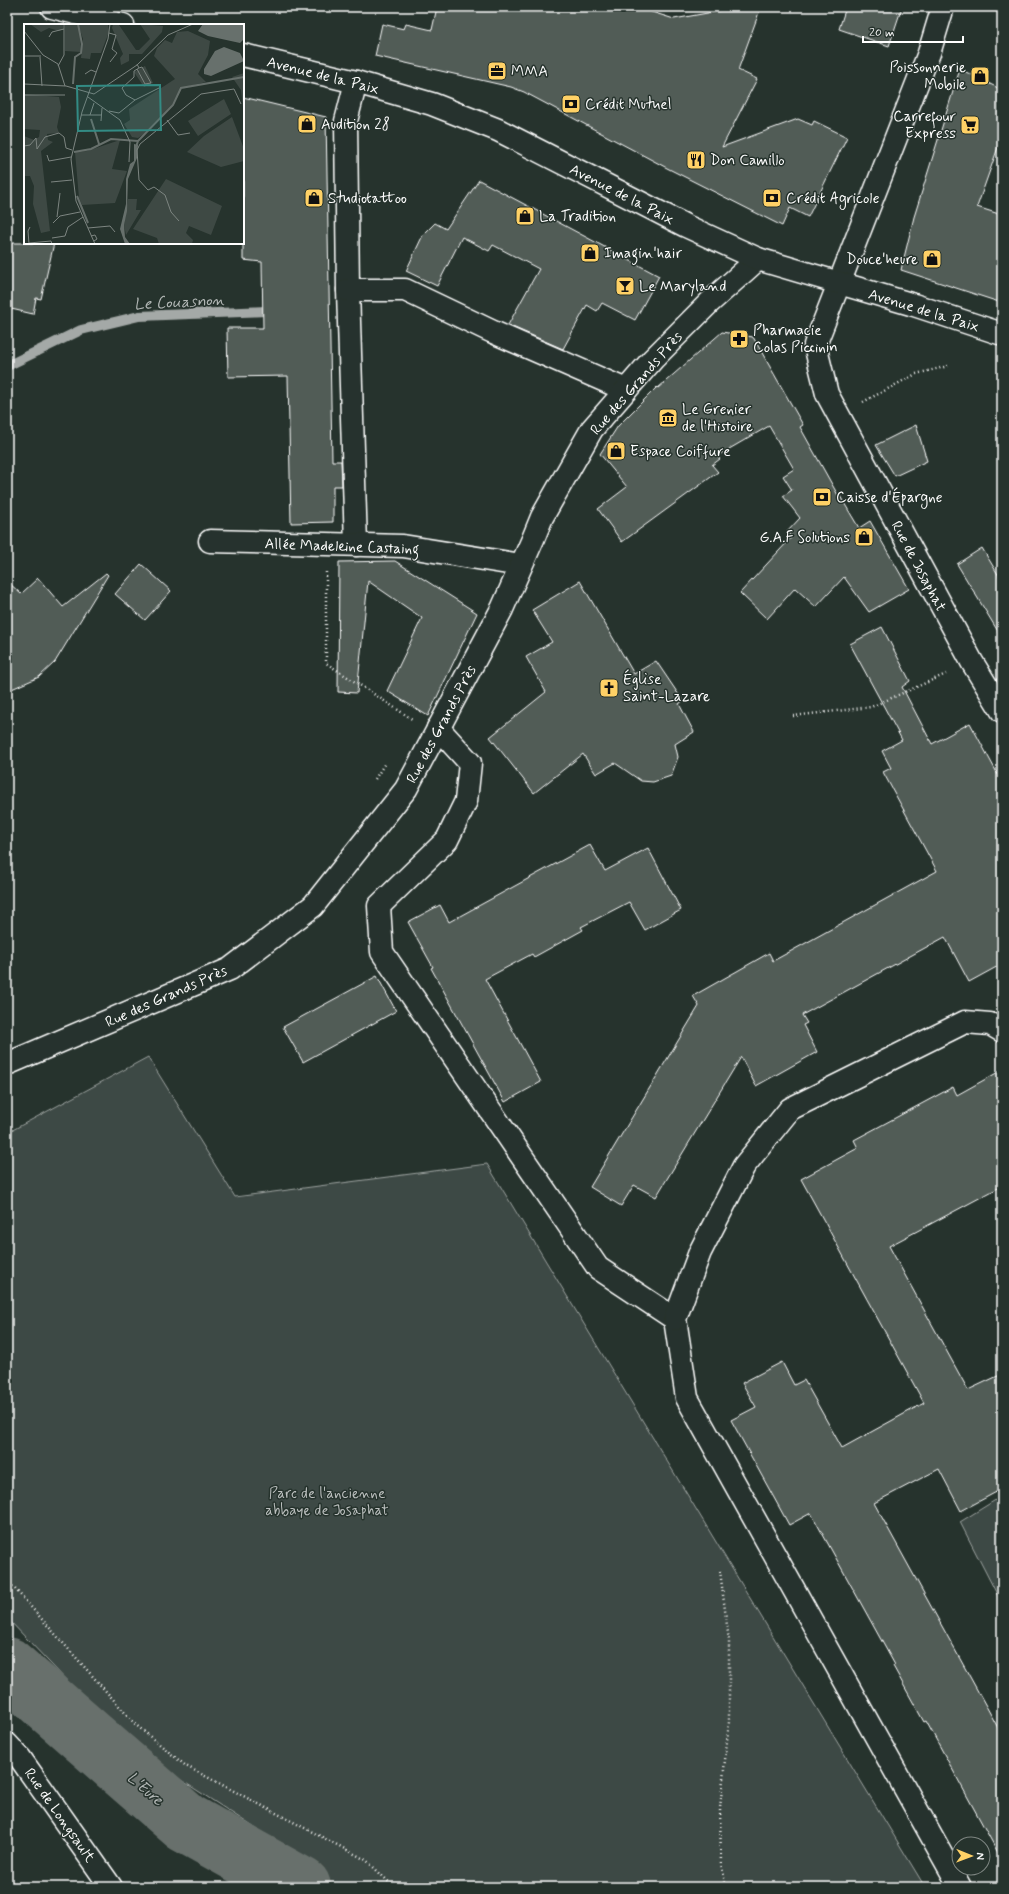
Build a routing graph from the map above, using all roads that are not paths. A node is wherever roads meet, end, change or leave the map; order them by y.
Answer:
1 (52, 7) edge
2 (943, 7) edge
3 (119, 24) edge
4 (244, 55) edge
5 (356, 82) junction
6 (758, 259) junction
7 (839, 284) junction
8 (348, 290) junction
9 (1002, 334) edge
10 (626, 390) junction
11 (210, 541) dead end
12 (356, 545) junction
13 (521, 564) junction
14 (1002, 711) edge
15 (438, 728) junction
16 (1002, 1031) edge
17 (7, 1064) edge
18 (675, 1319) junction
19 (7, 1744) edge
20 (110, 1887) edge
21 (960, 1887) edge

1 - 3 street
2 - 7 street, Rue de Josaphat
4 - 5 street, Avenue de la Paix
5 - 6 street, Avenue de la Paix
5 - 8 street
6 - 7 street, Avenue de la Paix
6 - 10 street, Rue des Grands Près
7 - 9 street, Avenue de la Paix
7 - 14 street, Rue de Josaphat
8 - 10 street
8 - 12 street
10 - 13 street, Rue des Grands Près
11 - 12 street, Allée Madeleine Castaing
12 - 13 street, Allée Madeleine Castaing
13 - 15 street, Rue des Grands Près
15 - 17 street, Rue des Grands Près
15 - 18 street
16 - 18 street
18 - 21 street
19 - 20 street, Rue de Longsault

